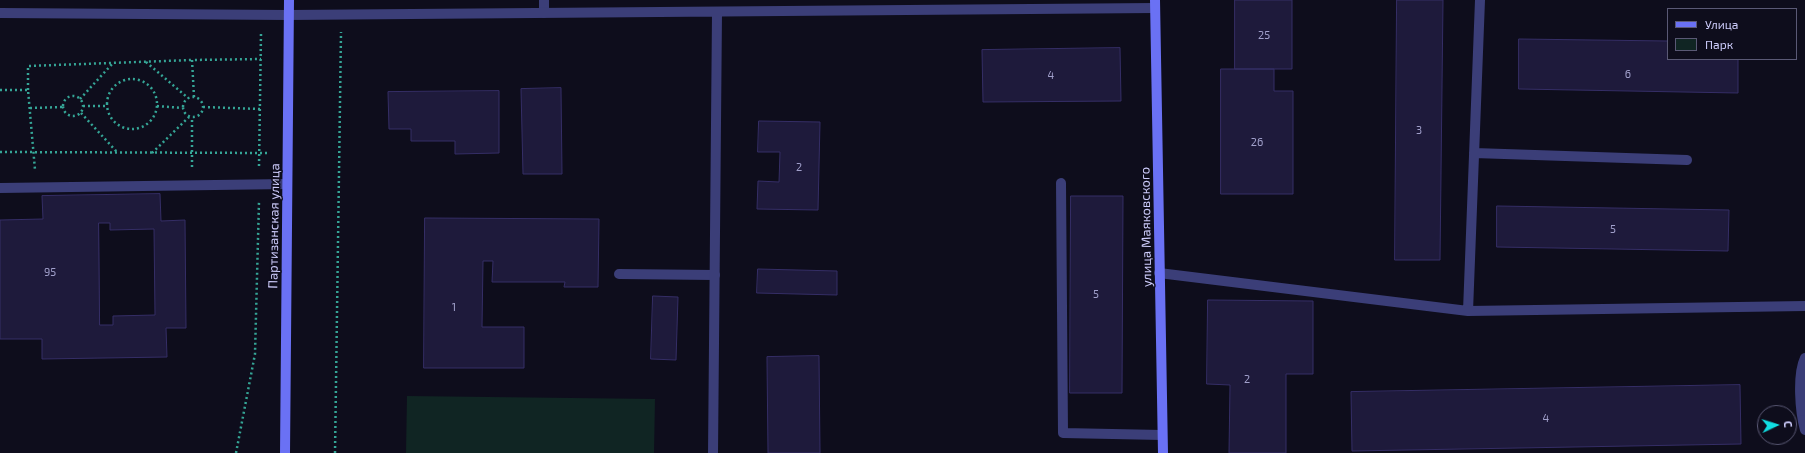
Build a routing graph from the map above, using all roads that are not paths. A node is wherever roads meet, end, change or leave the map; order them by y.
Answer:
1 (289, 0) edge
2 (544, 0) edge
3 (1480, 0) edge
4 (1155, 4) edge
5 (0, 13) edge
6 (717, 13) junction
7 (544, 14) junction
8 (288, 16) junction
9 (1474, 153) junction
10 (1687, 160) dead end
11 (1061, 183) dead end
12 (287, 184) junction
13 (0, 188) edge
14 (1159, 273) junction
15 (619, 274) dead end
16 (715, 275) junction
17 (1805, 306) edge
18 (1468, 311) junction
19 (1805, 358) edge
20 (1804, 424) edge
21 (1162, 435) junction
22 (285, 453) edge
23 (713, 453) edge
24 (1163, 453) edge

1 - 8 main road, Партизанская улица
2 - 7 street
3 - 9 street
4 - 6 street
4 - 14 main road, улица Маяковского
5 - 8 street
6 - 7 street
6 - 16 street
7 - 8 street
8 - 12 main road, Партизанская улица
9 - 10 street
9 - 18 street
11 - 21 street
12 - 13 street
12 - 22 main road, Партизанская улица
14 - 18 street
14 - 21 main road, улица Маяковского
15 - 16 street
16 - 23 street
17 - 18 street
19 - 20 street
21 - 24 main road, улица Маяковского

